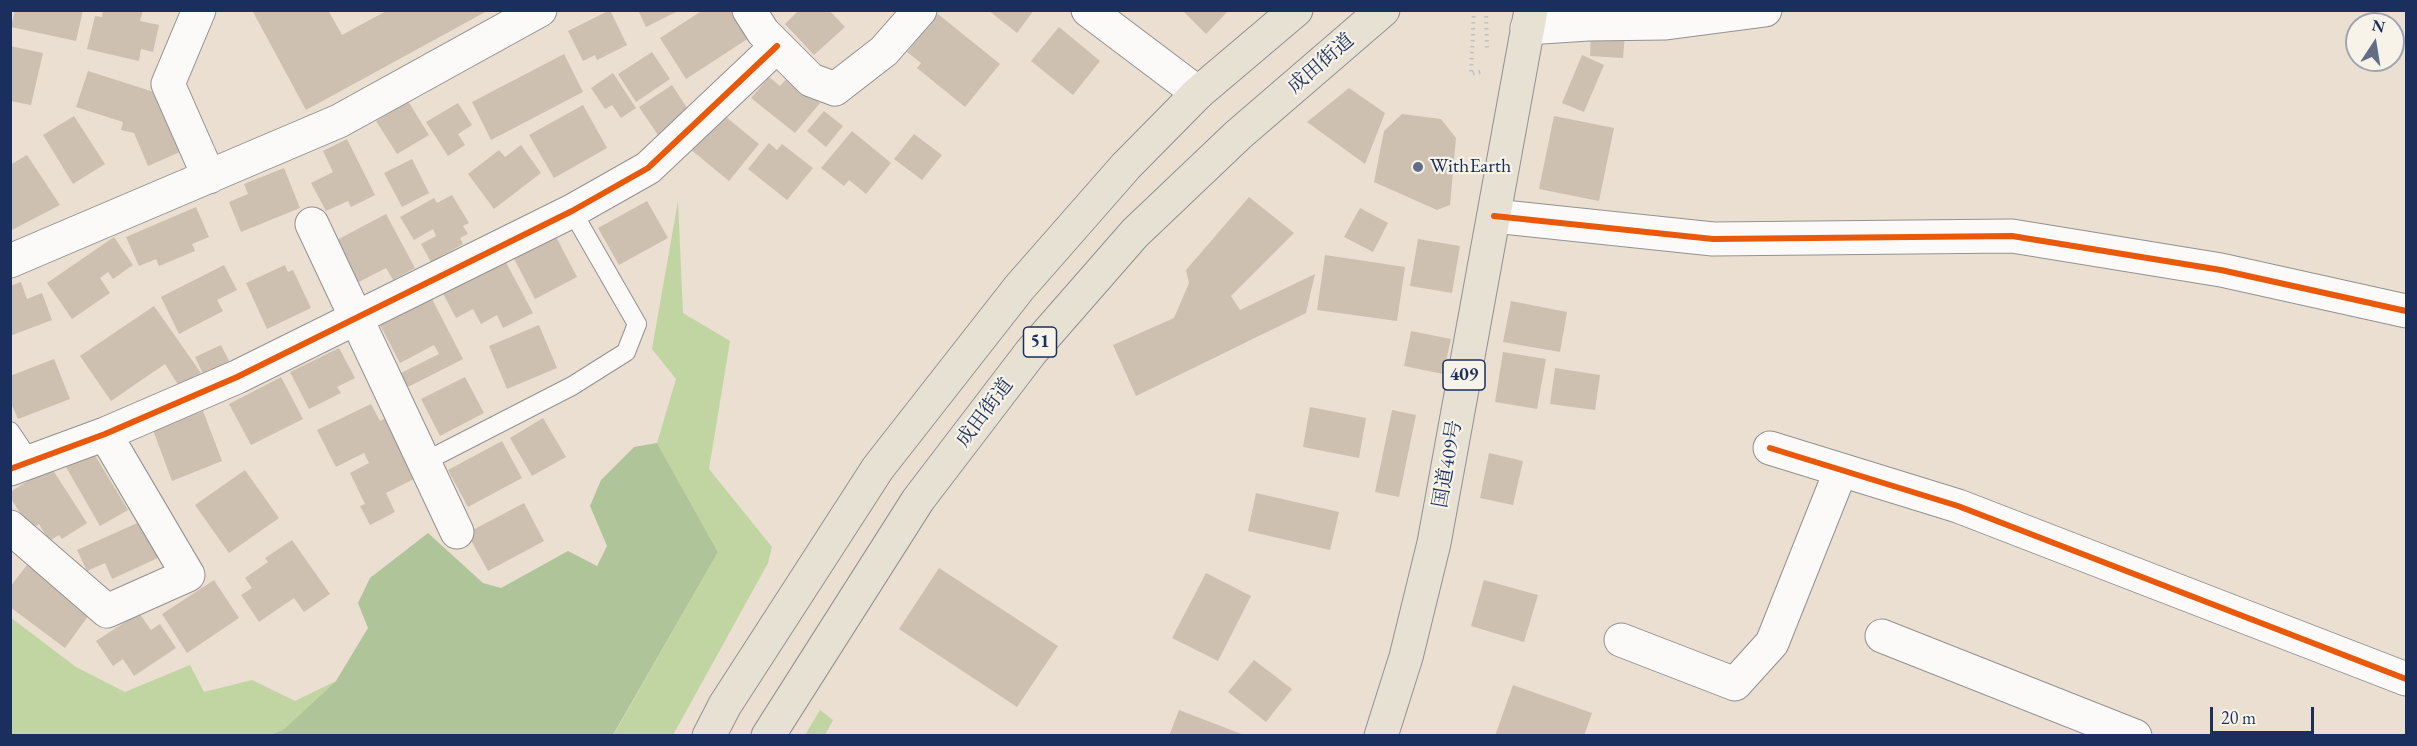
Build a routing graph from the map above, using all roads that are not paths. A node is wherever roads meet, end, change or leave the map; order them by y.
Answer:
1 (199, 10) edge
2 (540, 10) edge
3 (749, 10) edge
4 (920, 10) edge
5 (1088, 10) edge
6 (1383, 10) edge
7 (1766, 10) edge
8 (1289, 12) edge
9 (1529, 20) edge
10 (777, 46) junction
11 (1198, 93) junction
12 (209, 177) junction
13 (572, 211) junction
14 (1494, 216) junction
15 (312, 224) dead end
16 (10, 261) edge
17 (2406, 311) edge
18 (355, 318) junction
19 (10, 431) edge
20 (105, 434) junction
21 (1770, 448) dead end
22 (424, 462) junction
23 (20, 465) edge
24 (1841, 470) junction
25 (10, 527) edge
26 (457, 532) dead end
27 (1882, 636) dead end
28 (1621, 640) dead end
29 (2406, 679) edge
30 (709, 735) edge
31 (768, 735) edge
32 (1381, 735) edge
33 (2135, 735) edge

1 - 12 street
2 - 12 street
3 - 10 street
4 - 10 street
5 - 11 street
6 - 31 highway, 成田街道 / 51
7 - 9 street
8 - 11 highway, 51
9 - 14 highway, 国道409号 / 409
10 - 13 street
11 - 30 highway, 51
12 - 16 street
13 - 18 street
13 - 22 lane
14 - 17 street
14 - 32 highway, 国道409号 / 409
15 - 18 street
18 - 20 street
18 - 22 street
19 - 23 lane
20 - 23 street
20 - 25 street
21 - 24 street
22 - 26 street
24 - 28 street
24 - 29 street
27 - 33 street

